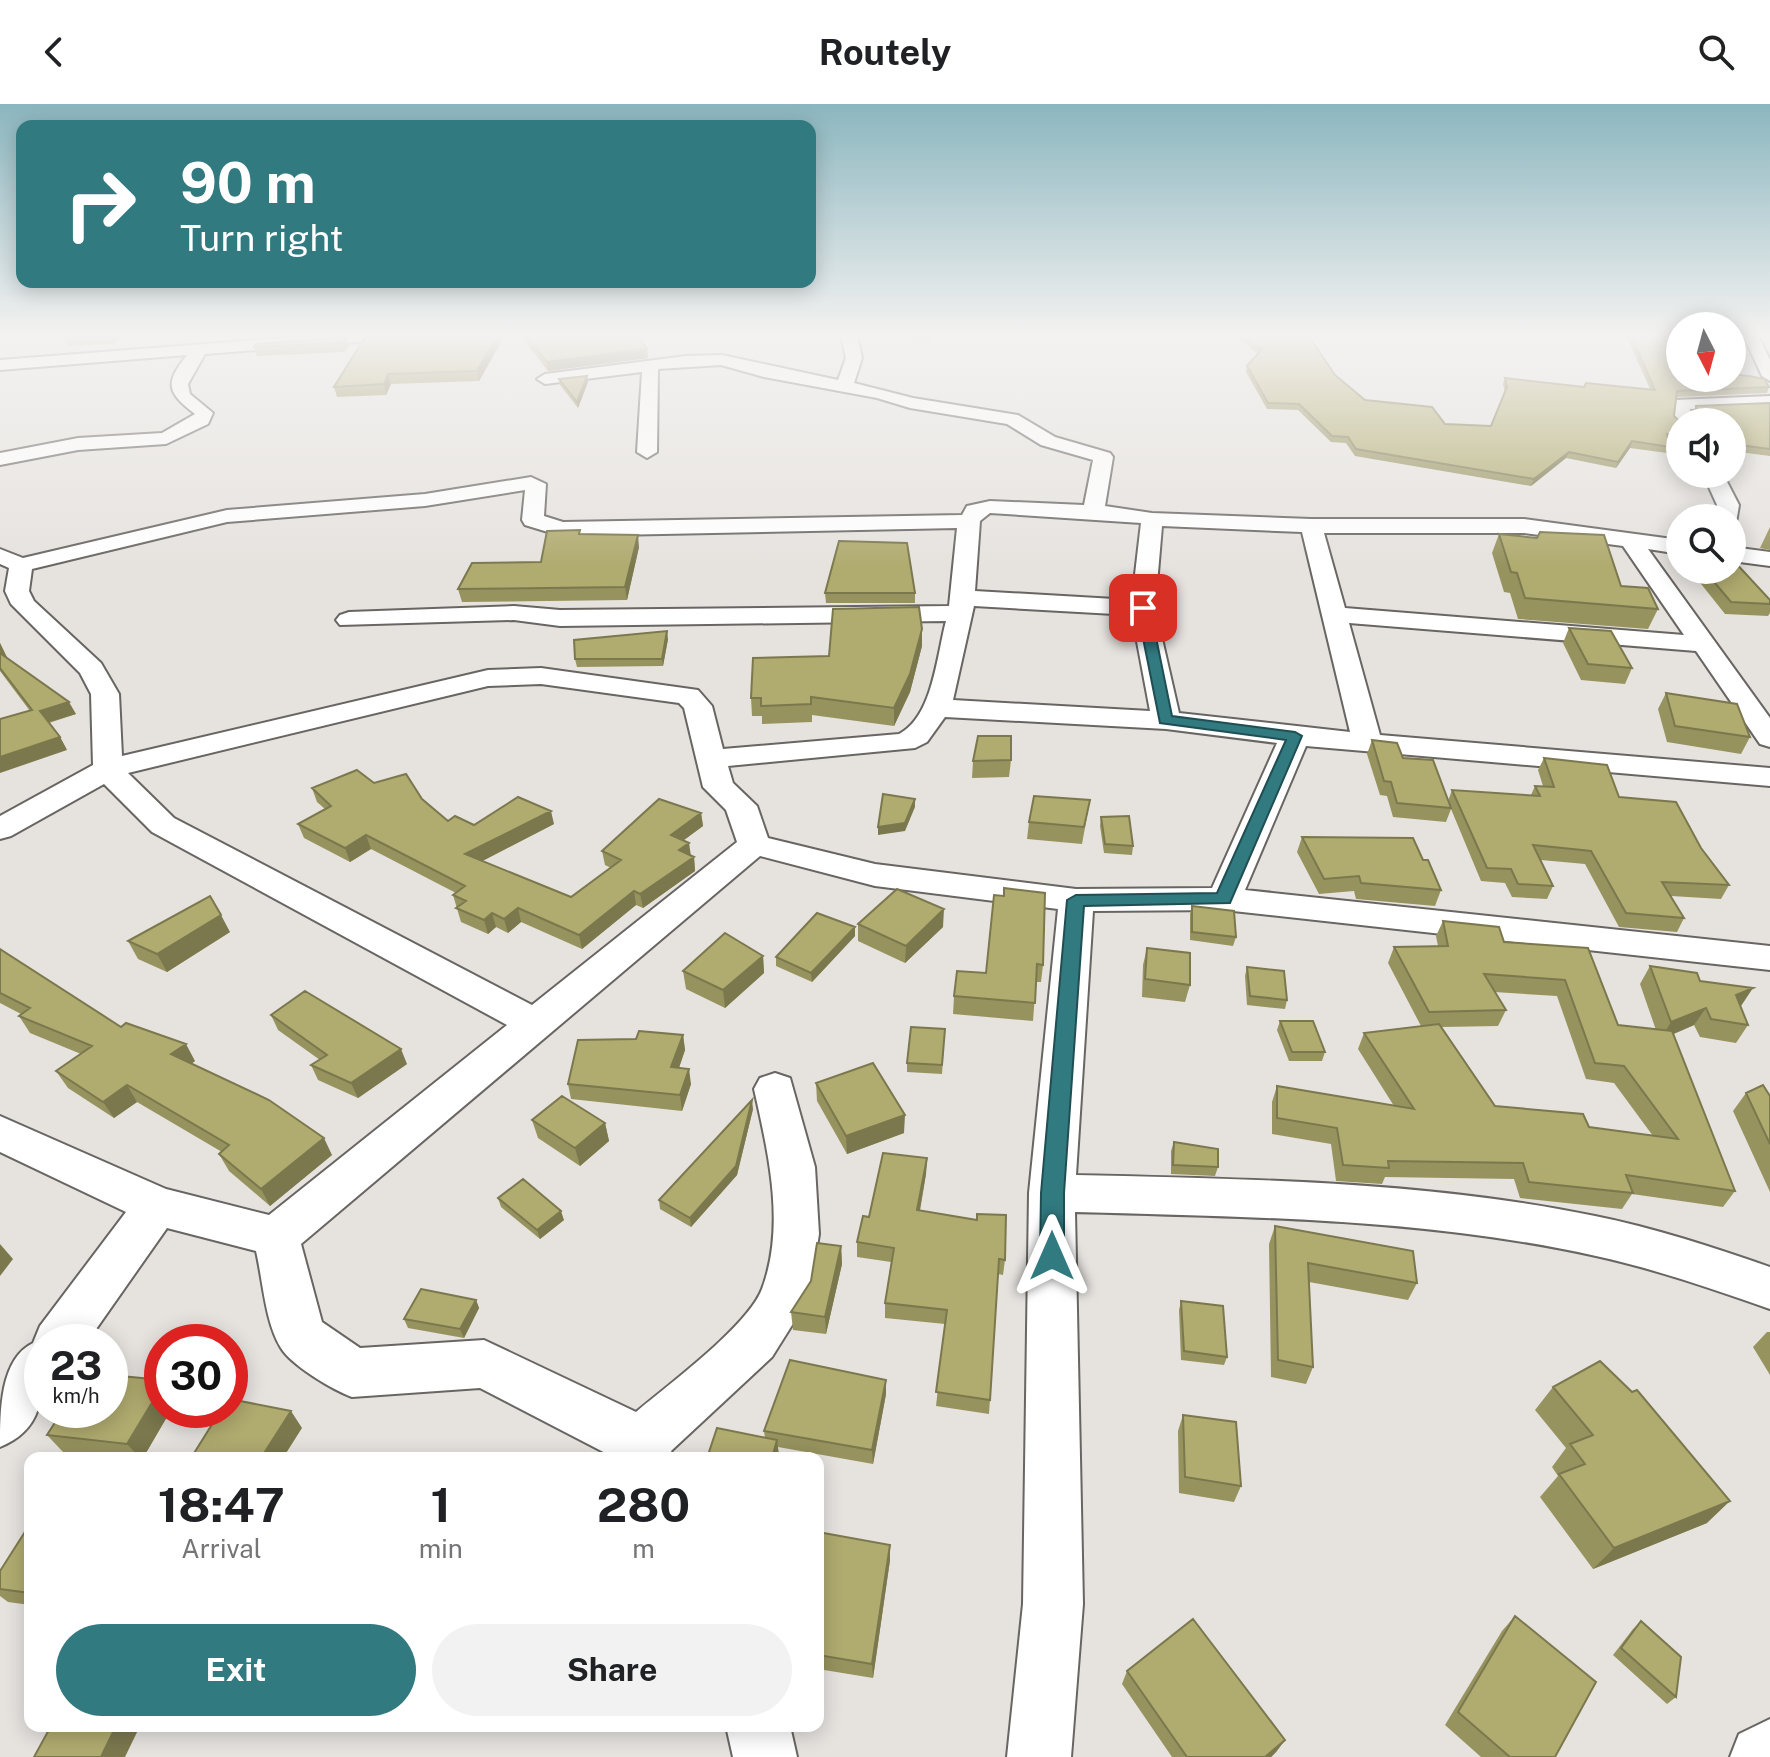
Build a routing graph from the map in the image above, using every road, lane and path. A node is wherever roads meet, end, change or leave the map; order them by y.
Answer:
1 (203, 412) edge
2 (648, 412) edge
3 (968, 412) edge
4 (647, 452) dead end
5 (0, 459) edge
6 (1094, 511) junction
7 (1152, 519) junction
8 (969, 521) junction
9 (1311, 526) junction
10 (1630, 540) junction
11 (1666, 545) edge
12 (1746, 556) edge
13 (1770, 559) edge
14 (10, 560) edge
15 (961, 606) junction
16 (1143, 608) junction
17 (1337, 615) junction
18 (349, 620) dead end
19 (1700, 644) junction
20 (937, 708) junction
21 (1166, 720) junction
22 (1295, 736) junction
23 (1770, 738) edge
24 (1367, 740) junction
25 (709, 759) junction
26 (108, 769) junction
27 (1770, 777) edge
28 (0, 829) edge
29 (754, 844) junction
30 (1224, 899) junction
31 (1076, 900) junction
32 (1770, 958) edge
33 (534, 1023) junction
34 (775, 1089) dead end
35 (0, 1133) edge
36 (1052, 1193) junction
37 (157, 1206) junction
38 (276, 1237) junction
39 (1770, 1288) edge
40 (71, 1324) edge
41 (24, 1388) edge
42 (0, 1421) edge
43 (644, 1450) edge
44 (759, 1732) edge
45 (1770, 1751) edge
46 (765, 1757) edge
47 (1039, 1757) edge
48 (1762, 1757) edge

1 - 5 street
2 - 4 street
3 - 6 street
6 - 7 street
6 - 8 street
7 - 9 street
7 - 16 street
8 - 14 street
8 - 15 street
9 - 10 street
9 - 17 street
10 - 11 street
10 - 19 street
12 - 13 street
14 - 26 street
15 - 16 street
15 - 18 street
15 - 20 street
16 - 21 street
17 - 19 street
17 - 24 street
19 - 23 street
20 - 21 street
20 - 25 street
21 - 22 street
22 - 24 street
22 - 30 street
24 - 27 street
25 - 26 street
25 - 29 street
26 - 28 street
26 - 33 street
29 - 31 street
29 - 33 street
30 - 31 street
30 - 32 street
31 - 36 street
33 - 38 street
34 - 43 street
35 - 37 street
36 - 39 street
36 - 47 street
37 - 38 street
37 - 40 street
38 - 43 street
41 - 42 street
44 - 46 street
45 - 48 street

